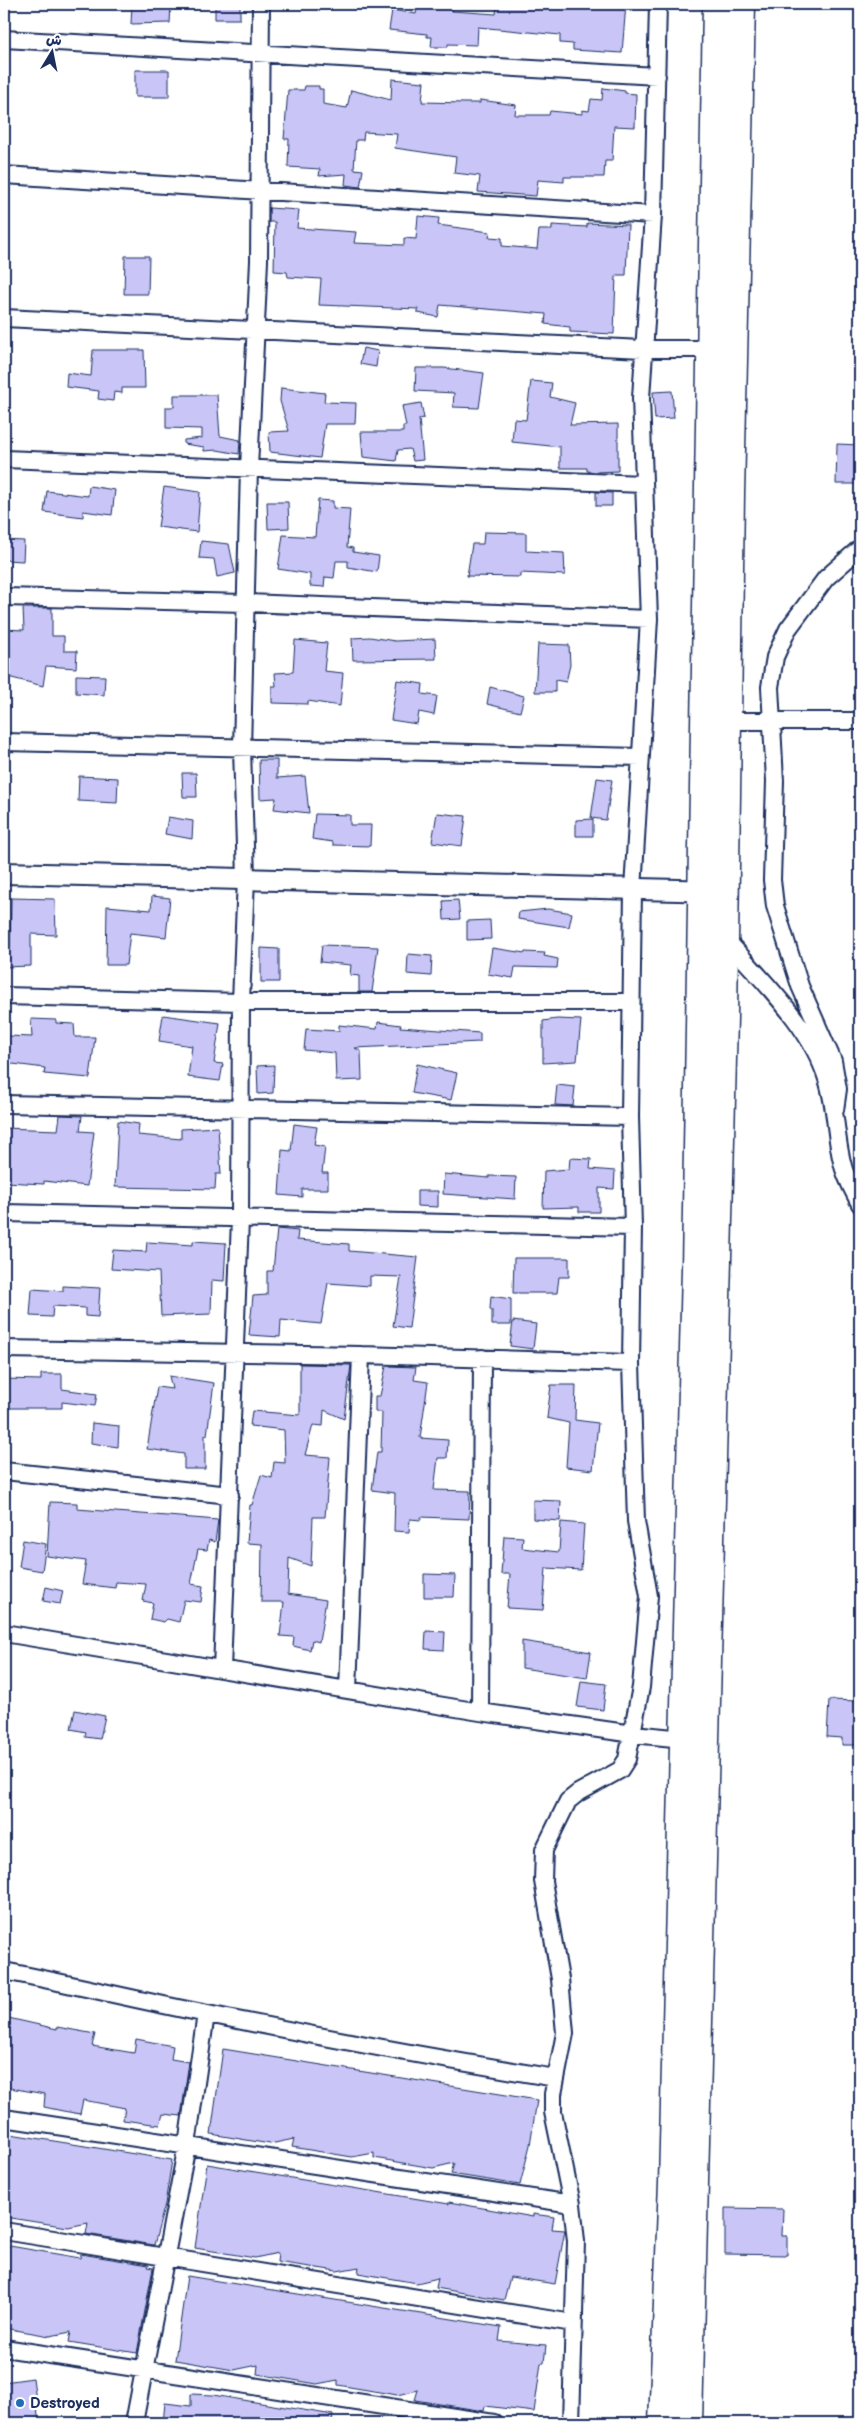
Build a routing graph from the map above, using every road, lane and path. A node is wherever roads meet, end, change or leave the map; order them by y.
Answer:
1 (261, 4) edge
2 (658, 4) edge
3 (716, 4) edge
4 (741, 4) edge
5 (4, 39) edge
6 (261, 53) junction
7 (657, 76) junction
8 (4, 175) edge
9 (259, 190) junction
10 (653, 215) junction
11 (4, 318) edge
12 (257, 329) junction
13 (643, 349) junction
14 (712, 349) junction
15 (4, 459) edge
16 (249, 468) junction
17 (643, 484) junction
18 (860, 548) edge
19 (4, 597) edge
20 (245, 603) junction
21 (649, 619) junction
22 (772, 720) junction
23 (728, 721) junction
24 (860, 721) edge
25 (4, 742) edge
26 (242, 749) junction
27 (641, 757) junction
28 (4, 873) edge
29 (246, 878) junction
30 (633, 890) junction
31 (713, 891) junction
32 (724, 938) junction
33 (4, 996) edge
34 (242, 1002) junction
35 (631, 1002) junction
36 (4, 1104) edge
37 (240, 1109) junction
38 (835, 1110) junction
39 (630, 1117) junction
40 (860, 1204) edge
41 (4, 1213) edge
42 (240, 1220) junction
43 (633, 1227) junction
44 (4, 1349) edge
45 (234, 1353) junction
46 (362, 1355) junction
47 (482, 1358) junction
48 (631, 1363) junction
49 (4, 1471) edge
50 (230, 1495) junction
51 (4, 1633) edge
52 (222, 1669) junction
53 (348, 1690) junction
54 (480, 1712) junction
55 (633, 1734) junction
56 (684, 1739) junction
57 (4, 1971) edge
58 (206, 2014) junction
59 (556, 2078) junction
60 (4, 2118) edge
61 (187, 2145) junction
62 (572, 2204) junction
63 (4, 2231) edge
64 (165, 2256) junction
65 (573, 2323) junction
66 (4, 2348) edge
67 (146, 2370) junction
68 (134, 2423) edge
69 (494, 2423) edge
70 (571, 2423) edge
71 (663, 2423) edge
72 (688, 2423) edge

1 - 6 street
2 - 7 street
3 - 14 highway
4 - 23 highway
5 - 6 street
6 - 7 street
6 - 9 street
7 - 10 street
8 - 9 street
9 - 10 street
9 - 12 street
10 - 13 street
11 - 12 street
12 - 13 street
12 - 16 street
13 - 14 street
13 - 17 street
14 - 31 highway
15 - 16 street
16 - 17 street
16 - 20 street
17 - 21 street
18 - 22 street
19 - 20 street
20 - 21 street
20 - 26 street
21 - 27 street
22 - 23 street
22 - 24 street
22 - 38 street
23 - 31 highway
25 - 26 street
26 - 27 street
26 - 29 street
27 - 30 street
28 - 29 street
29 - 30 street
29 - 34 street
30 - 31 street
30 - 35 street
31 - 32 highway
31 - 56 highway
32 - 38 street
32 - 72 highway
33 - 34 street
34 - 35 street
34 - 37 street
35 - 39 street
36 - 37 street
37 - 39 street
37 - 42 street
38 - 40 street
39 - 43 street
41 - 42 street
42 - 43 street
42 - 45 street
43 - 48 street
44 - 45 street
45 - 46 street
45 - 50 street
46 - 47 street
46 - 53 street
47 - 48 street
47 - 54 street
48 - 55 street
49 - 50 street
50 - 52 street
51 - 52 street
52 - 53 street
53 - 54 street
54 - 55 street
55 - 56 street
55 - 59 street
56 - 71 highway
57 - 58 street
58 - 59 street
58 - 61 street
59 - 62 street
60 - 61 street
61 - 62 street
61 - 64 street
62 - 65 street
63 - 64 street
64 - 65 street
64 - 67 street
65 - 70 street
66 - 67 street
67 - 68 street
67 - 69 street

